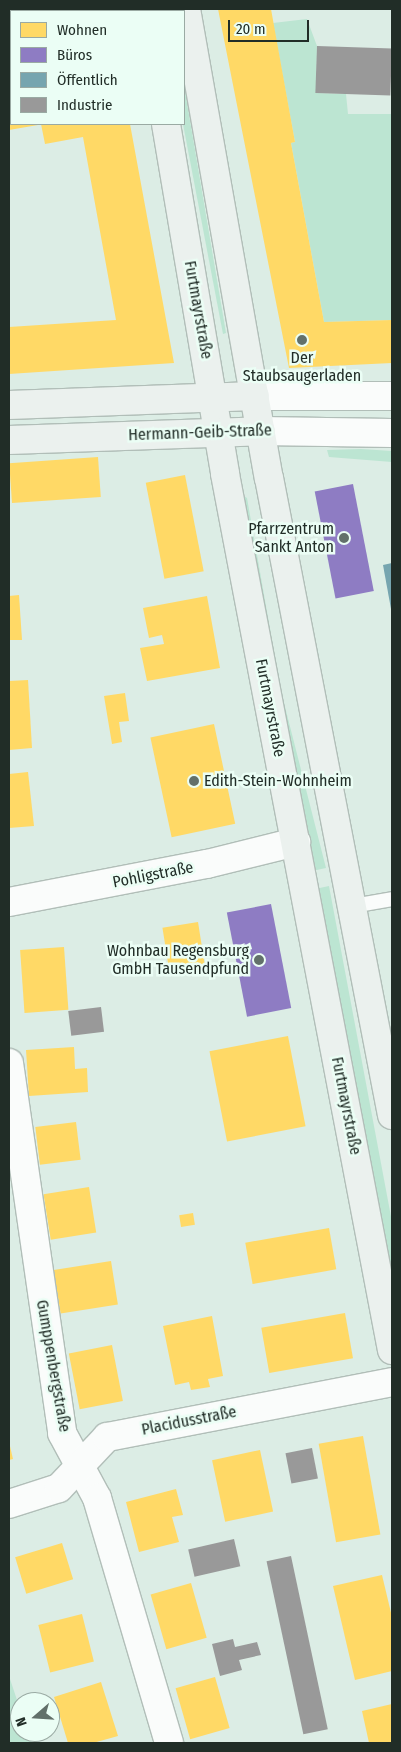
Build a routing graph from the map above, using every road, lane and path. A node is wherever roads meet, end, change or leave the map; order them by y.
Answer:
1 (186, 9) edge
2 (166, 125) edge
3 (255, 396) junction
4 (392, 396) edge
5 (212, 397) junction
6 (9, 405) edge
7 (262, 431) junction
8 (219, 432) junction
9 (392, 433) edge
10 (9, 440) edge
11 (296, 842) junction
12 (392, 899) edge
13 (9, 902) edge
14 (352, 906) junction
15 (9, 1063) edge
16 (392, 1116) edge
17 (392, 1350) edge
18 (392, 1382) edge
19 (80, 1466) junction
20 (9, 1504) edge
21 (169, 1743) edge

1 - 3 main road
2 - 5 main road, Furtmayrstraße
3 - 4 street
3 - 5 main road
3 - 7 main road
5 - 6 main road
5 - 8 main road, Furtmayrstraße
7 - 8 main road, Hermann-Geib-Straße
7 - 9 street, Hermann-Geib-Straße
7 - 14 main road
8 - 10 main road, Hermann-Geib-Straße
8 - 11 main road, Furtmayrstraße
11 - 13 street, Pohligstraße
11 - 17 main road, Furtmayrstraße
12 - 14 lane
14 - 16 main road
15 - 19 street, Gumppenbergstraße
18 - 19 street, Placidusstraße
19 - 20 street, Placidusstraße
19 - 21 street, Gumppenbergstraße

